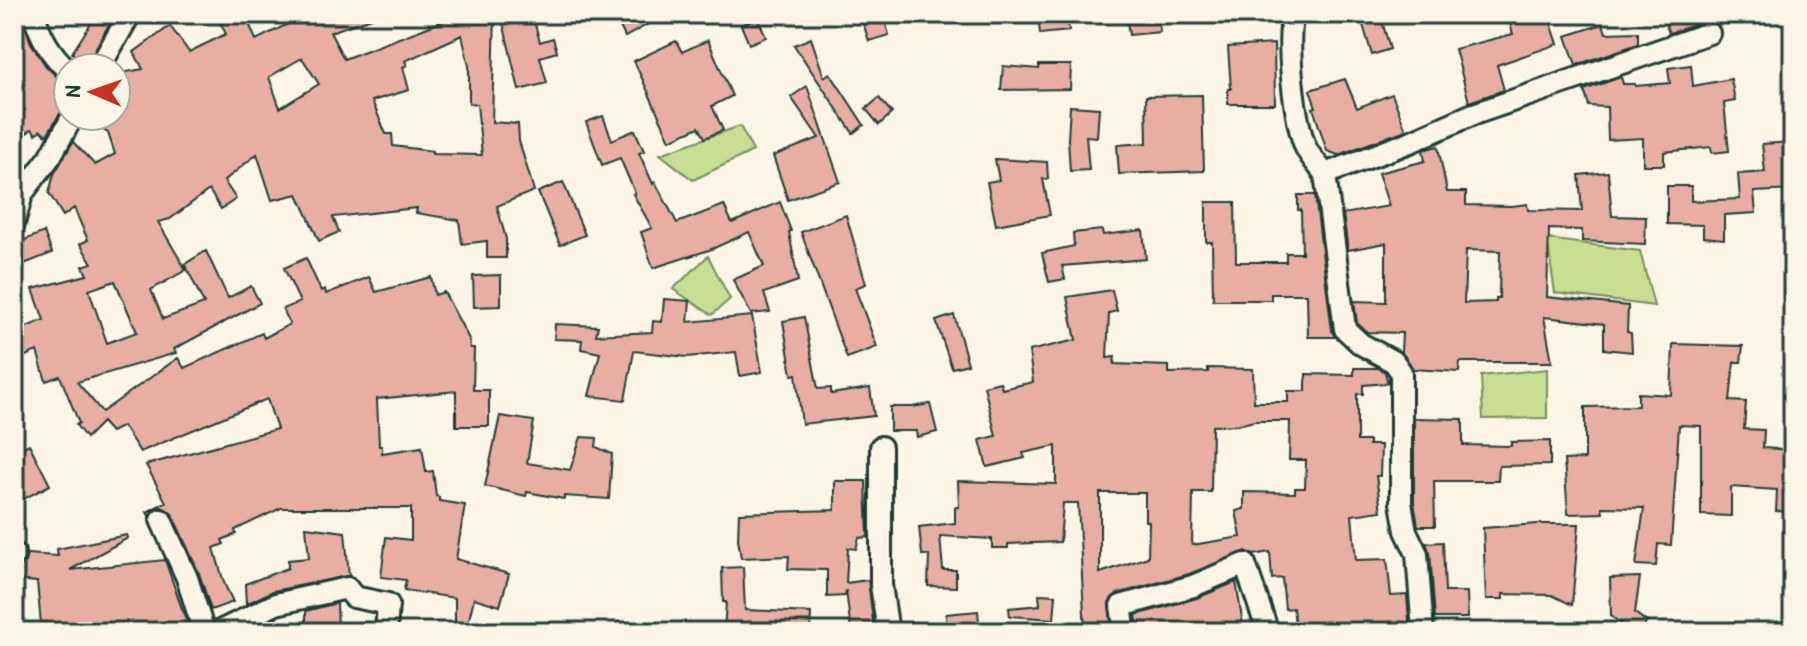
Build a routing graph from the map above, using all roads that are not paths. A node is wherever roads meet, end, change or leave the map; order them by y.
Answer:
1 (34, 14) edge
2 (130, 14) edge
3 (1293, 14) edge
4 (1709, 33) dead end
5 (108, 52) edge
6 (52, 53) edge
7 (64, 132) edge
8 (1325, 174) junction
9 (14, 223) edge
10 (881, 447) dead end
11 (161, 520) dead end
12 (204, 632) edge
13 (218, 632) edge
14 (386, 632) edge
15 (888, 632) edge
16 (1125, 632) edge
17 (1268, 632) edge
18 (1423, 632) edge

1 - 6 street
2 - 5 street
3 - 8 street
4 - 8 street
7 - 9 street
8 - 18 street
10 - 15 street
11 - 12 street
13 - 14 street
16 - 17 street

